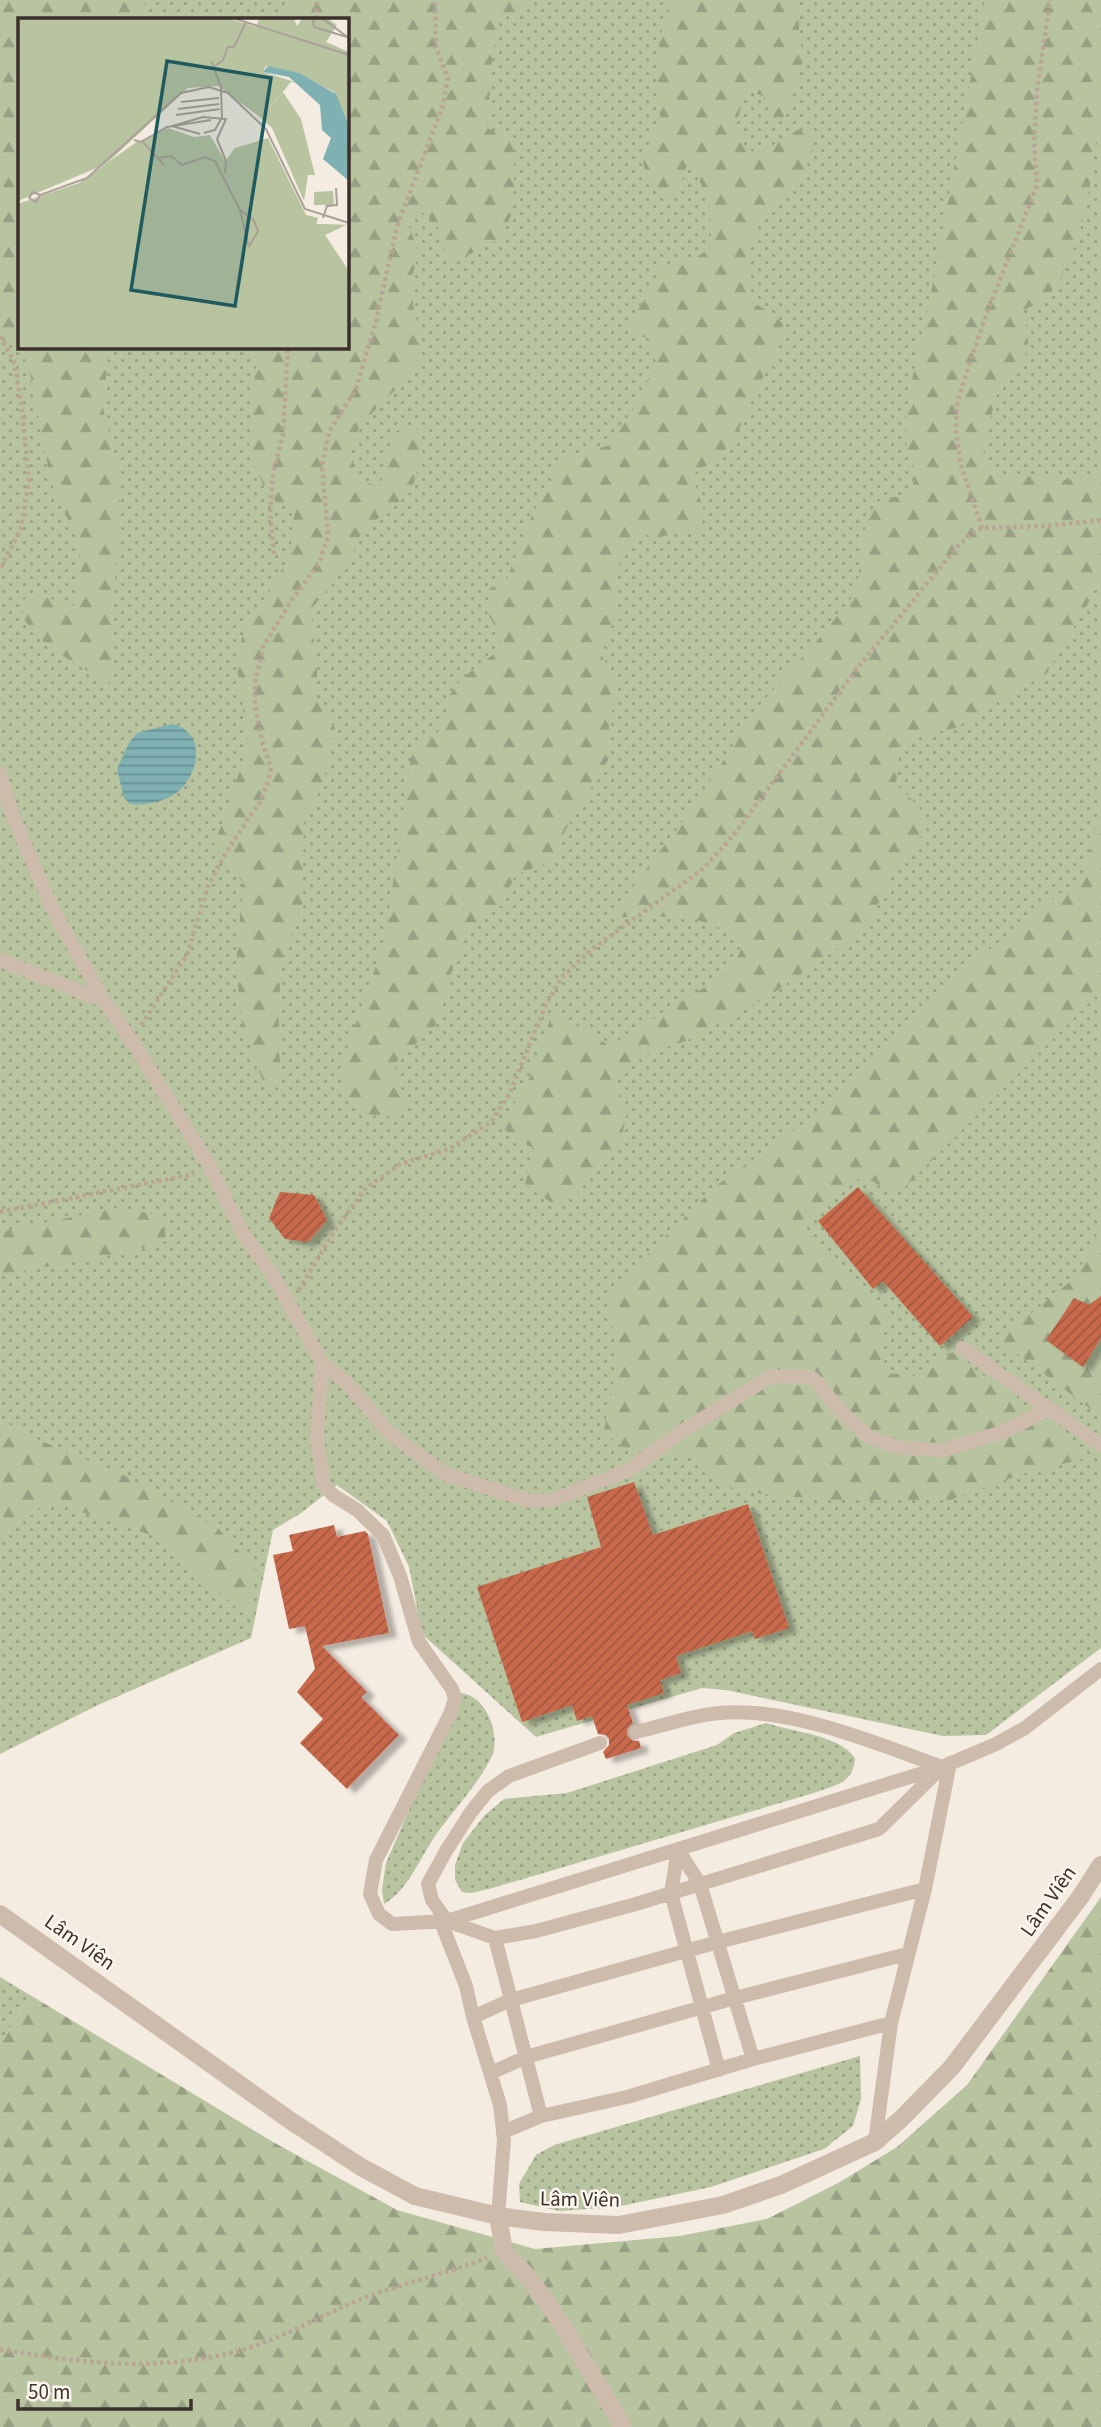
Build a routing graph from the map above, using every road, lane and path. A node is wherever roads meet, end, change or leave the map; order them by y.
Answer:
1 (317, 0) edge
2 (435, 0) edge
3 (1050, 0) edge
4 (316, 18) edge
5 (0, 336) edge
6 (288, 348) edge
7 (1101, 520) edge
8 (982, 528) junction
9 (274, 554) dead end
10 (0, 569) edge
11 (0, 774) edge
12 (0, 960) edge
13 (104, 1001) junction
14 (132, 1041) junction
15 (212, 1170) junction
16 (0, 1212) edge
17 (290, 1306) junction
18 (962, 1348) dead end
19 (322, 1363) junction
20 (1049, 1408) junction
21 (1101, 1445) edge
22 (1101, 1669) edge
23 (636, 1732) dead end
24 (600, 1743) dead end
25 (946, 1765) junction
26 (678, 1850) junction
27 (1101, 1865) edge
28 (700, 1884) junction
29 (925, 1888) junction
30 (671, 1893) junction
31 (0, 1914) edge
32 (444, 1922) junction
33 (495, 1938) junction
34 (718, 1942) junction
35 (686, 1951) junction
36 (907, 1954) junction
37 (734, 1998) junction
38 (511, 2000) junction
39 (700, 2008) junction
40 (473, 2017) junction
41 (891, 2023) junction
42 (526, 2057) junction
43 (753, 2059) junction
44 (719, 2070) junction
45 (491, 2073) junction
46 (541, 2116) junction
47 (503, 2132) junction
48 (875, 2142) junction
49 (498, 2216) junction
50 (504, 2251) junction
51 (0, 2349) edge
52 (623, 2427) edge

1 - 4 path
2 - 14 path
3 - 8 path
5 - 10 path
6 - 9 path
7 - 8 path
8 - 17 path
11 - 13 lane
12 - 13 lane
13 - 14 lane
14 - 15 lane
15 - 16 path
15 - 17 lane
17 - 19 lane
18 - 20 lane
19 - 20 lane
19 - 32 lane
20 - 21 lane
22 - 25 lane
23 - 25 lane
24 - 32 lane
25 - 26 lane
25 - 28 lane
25 - 29 lane
26 - 28 lane
26 - 30 lane
26 - 32 lane
27 - 48 street, Lâm Viên
28 - 30 lane
28 - 34 lane
29 - 34 lane
29 - 36 lane
30 - 33 lane
30 - 35 lane
31 - 49 street, Lâm Viên
32 - 33 lane
32 - 40 lane
33 - 38 lane
34 - 35 lane
34 - 37 lane
35 - 38 lane
35 - 39 lane
36 - 37 lane
36 - 41 lane
37 - 39 lane
37 - 43 lane
38 - 40 lane
38 - 42 lane
39 - 42 lane
39 - 44 lane
40 - 45 lane
41 - 43 lane
41 - 48 lane
42 - 45 lane
42 - 46 lane
43 - 44 lane
44 - 46 lane
45 - 47 lane
46 - 47 lane
47 - 49 lane
48 - 49 street, Lâm Viên
49 - 50 street
50 - 51 path
50 - 52 street

